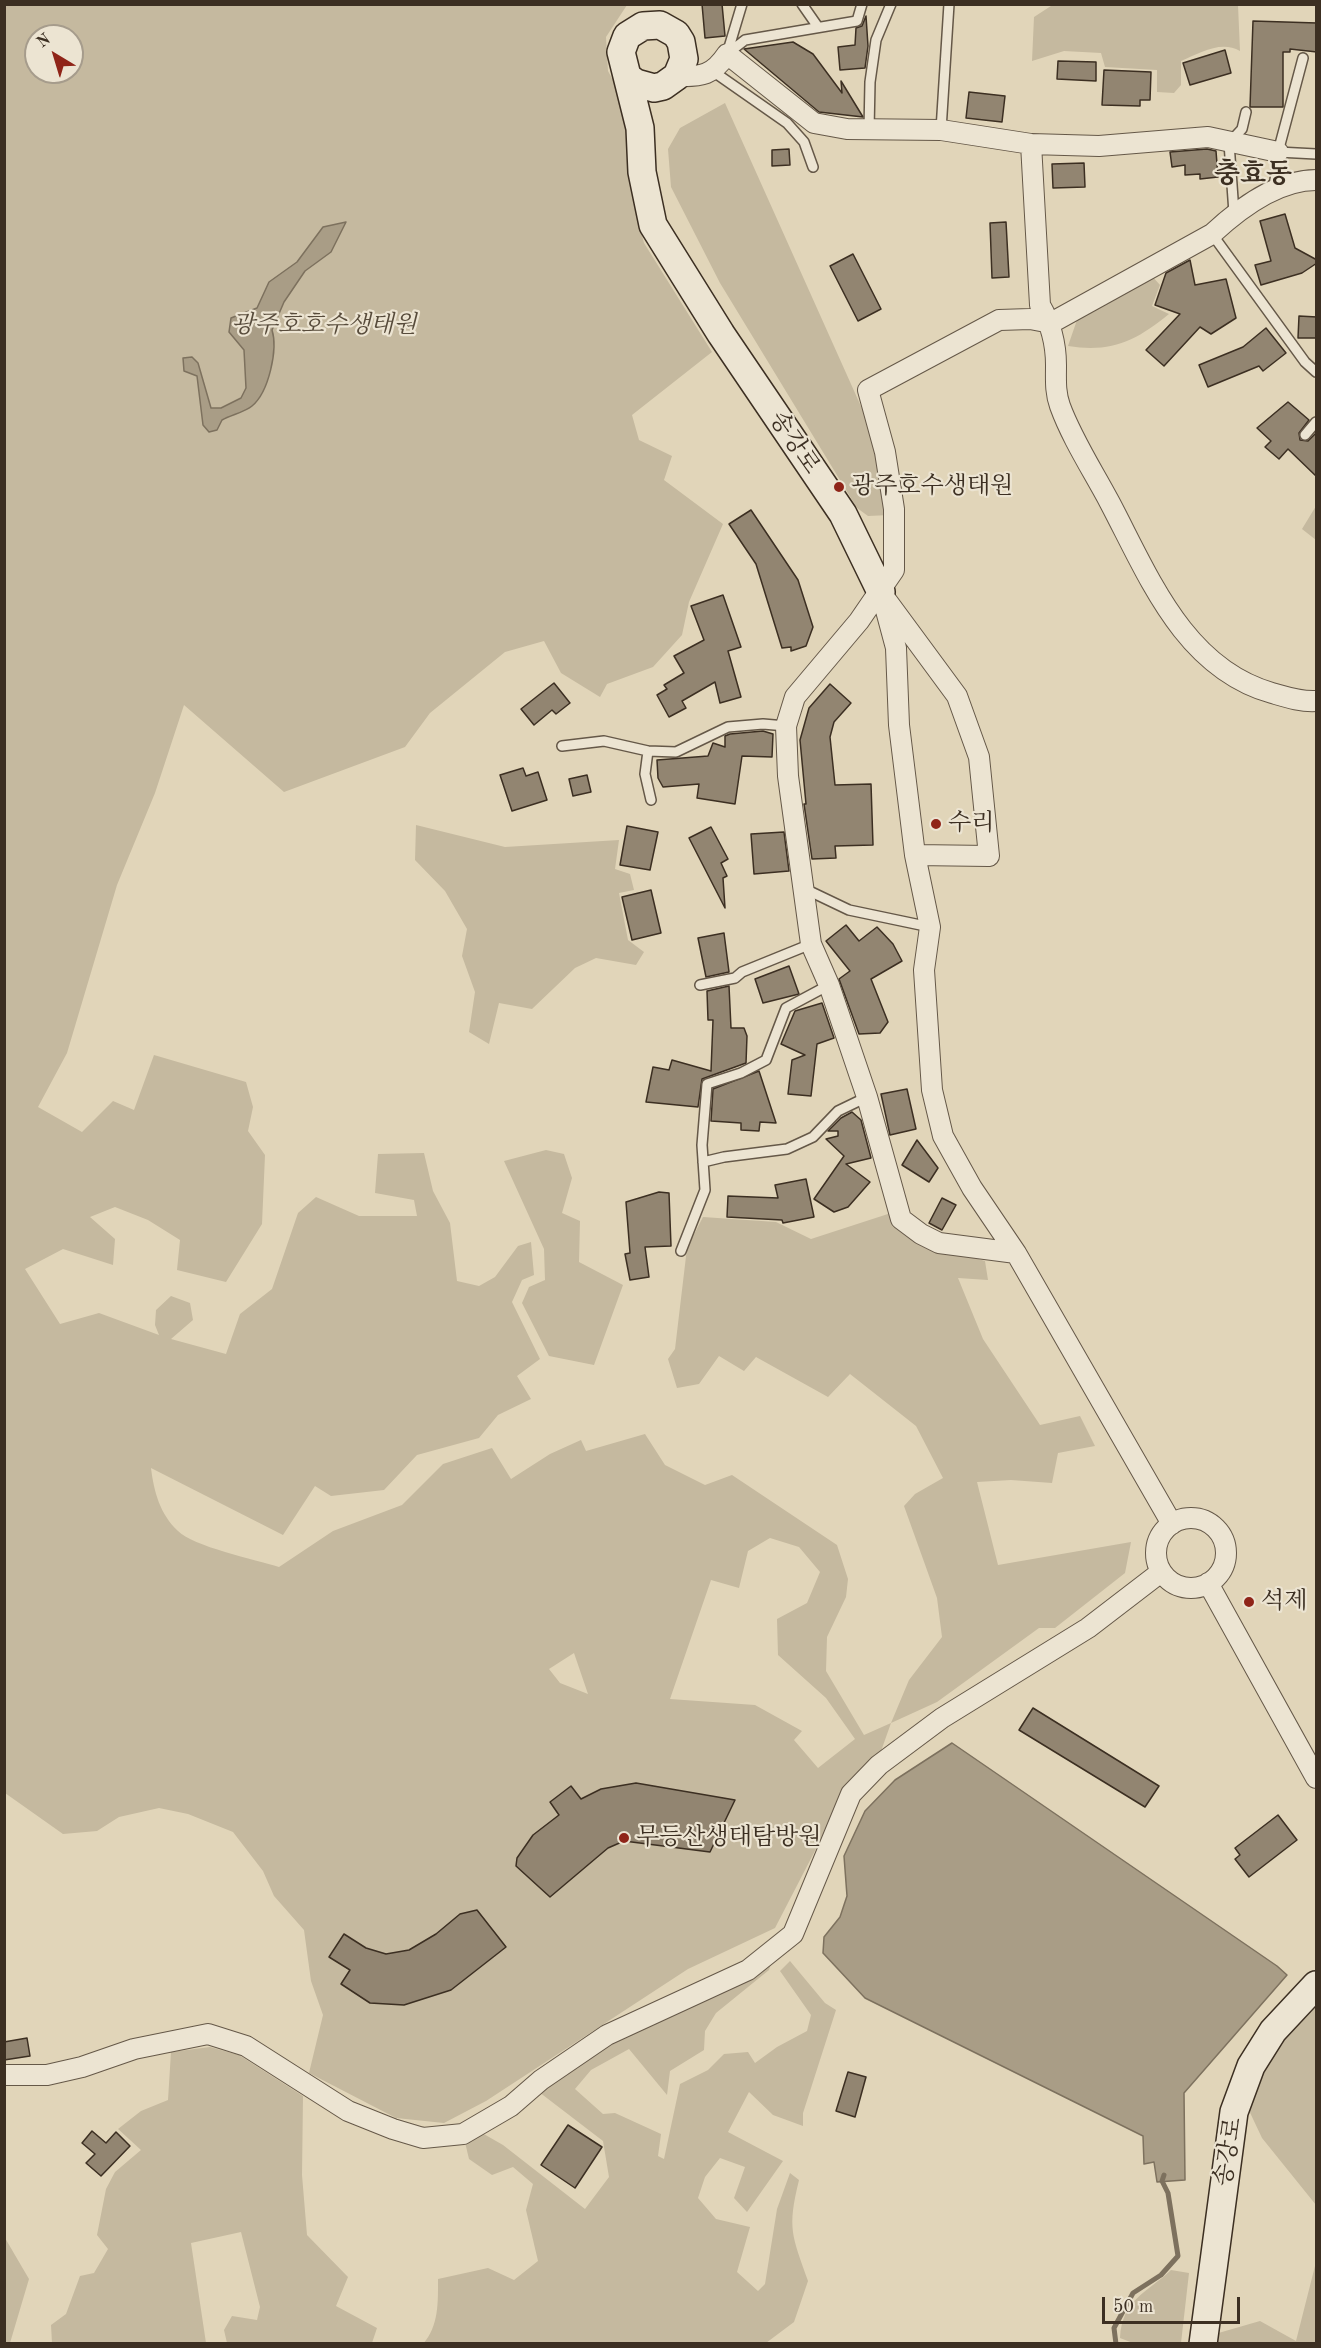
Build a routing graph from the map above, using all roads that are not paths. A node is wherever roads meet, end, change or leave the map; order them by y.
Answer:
1 (654, 4) edge
2 (742, 4) edge
3 (802, 4) edge
4 (862, 4) edge
5 (891, 4) edge
6 (949, 4) edge
7 (638, 17) edge
8 (818, 27) junction
9 (676, 39) junction
10 (727, 54) junction
11 (1303, 58) dead end
12 (714, 72) junction
13 (629, 78) junction
14 (670, 81) junction
15 (1246, 112) dead end
16 (640, 128) junction
17 (869, 130) junction
18 (941, 130) junction
19 (1229, 143) junction
20 (1031, 144) junction
21 (1278, 152) junction
22 (1317, 154) edge
23 (813, 167) dead end
24 (1317, 180) edge
25 (1274, 190) junction
26 (1234, 213) junction
27 (1212, 234) junction
28 (1051, 323) junction
29 (1317, 372) edge
30 (1317, 422) edge
31 (1305, 435) dead end
32 (881, 592) junction
33 (1317, 701) edge
34 (786, 726) junction
35 (562, 746) dead end
36 (648, 751) junction
37 (651, 800) dead end
38 (915, 855) junction
39 (805, 889) junction
40 (930, 927) junction
41 (811, 944) junction
42 (700, 985) dead end
43 (829, 985) junction
44 (867, 1097) junction
45 (703, 1162) junction
46 (681, 1251) dead end
47 (1016, 1253) junction
48 (1172, 1524) junction
49 (1161, 1572) junction
50 (1208, 1583) junction
51 (1317, 1779) edge
52 (1317, 1985) edge
53 (4, 2075) edge
54 (1203, 2343) edge

1 - 9 main road
2 - 10 lane
3 - 8 lane
4 - 8 lane
5 - 17 lane
6 - 18 lane
7 - 9 main road, 송강로
7 - 13 main road, 송강로
8 - 10 lane
9 - 12 street
9 - 14 main road, 송강로
10 - 12 street
10 - 17 street
11 - 21 lane
12 - 14 street
12 - 23 lane
13 - 14 main road
13 - 16 main road, 송강로
14 - 16 main road, 송강로
15 - 19 lane
16 - 32 main road, 송강로
17 - 18 street
18 - 20 street
19 - 20 street
19 - 21 street
19 - 26 lane
20 - 28 street
21 - 22 lane
21 - 25 lane
24 - 25 street
25 - 26 street
26 - 27 street
27 - 28 street
27 - 29 lane
28 - 32 street
28 - 33 street
30 - 31 lane
32 - 34 street
32 - 38 street
32 - 38 street, 송강로
34 - 36 lane
34 - 39 street
35 - 36 lane
36 - 37 lane
38 - 40 street
39 - 40 lane
39 - 41 street
40 - 47 street
41 - 42 lane
41 - 43 street
43 - 44 street
43 - 45 lane
44 - 45 lane
44 - 47 street
45 - 46 lane
47 - 48 street
48 - 49 street
48 - 50 street
49 - 50 street
49 - 53 street
50 - 51 street
52 - 54 main road, 송강로

